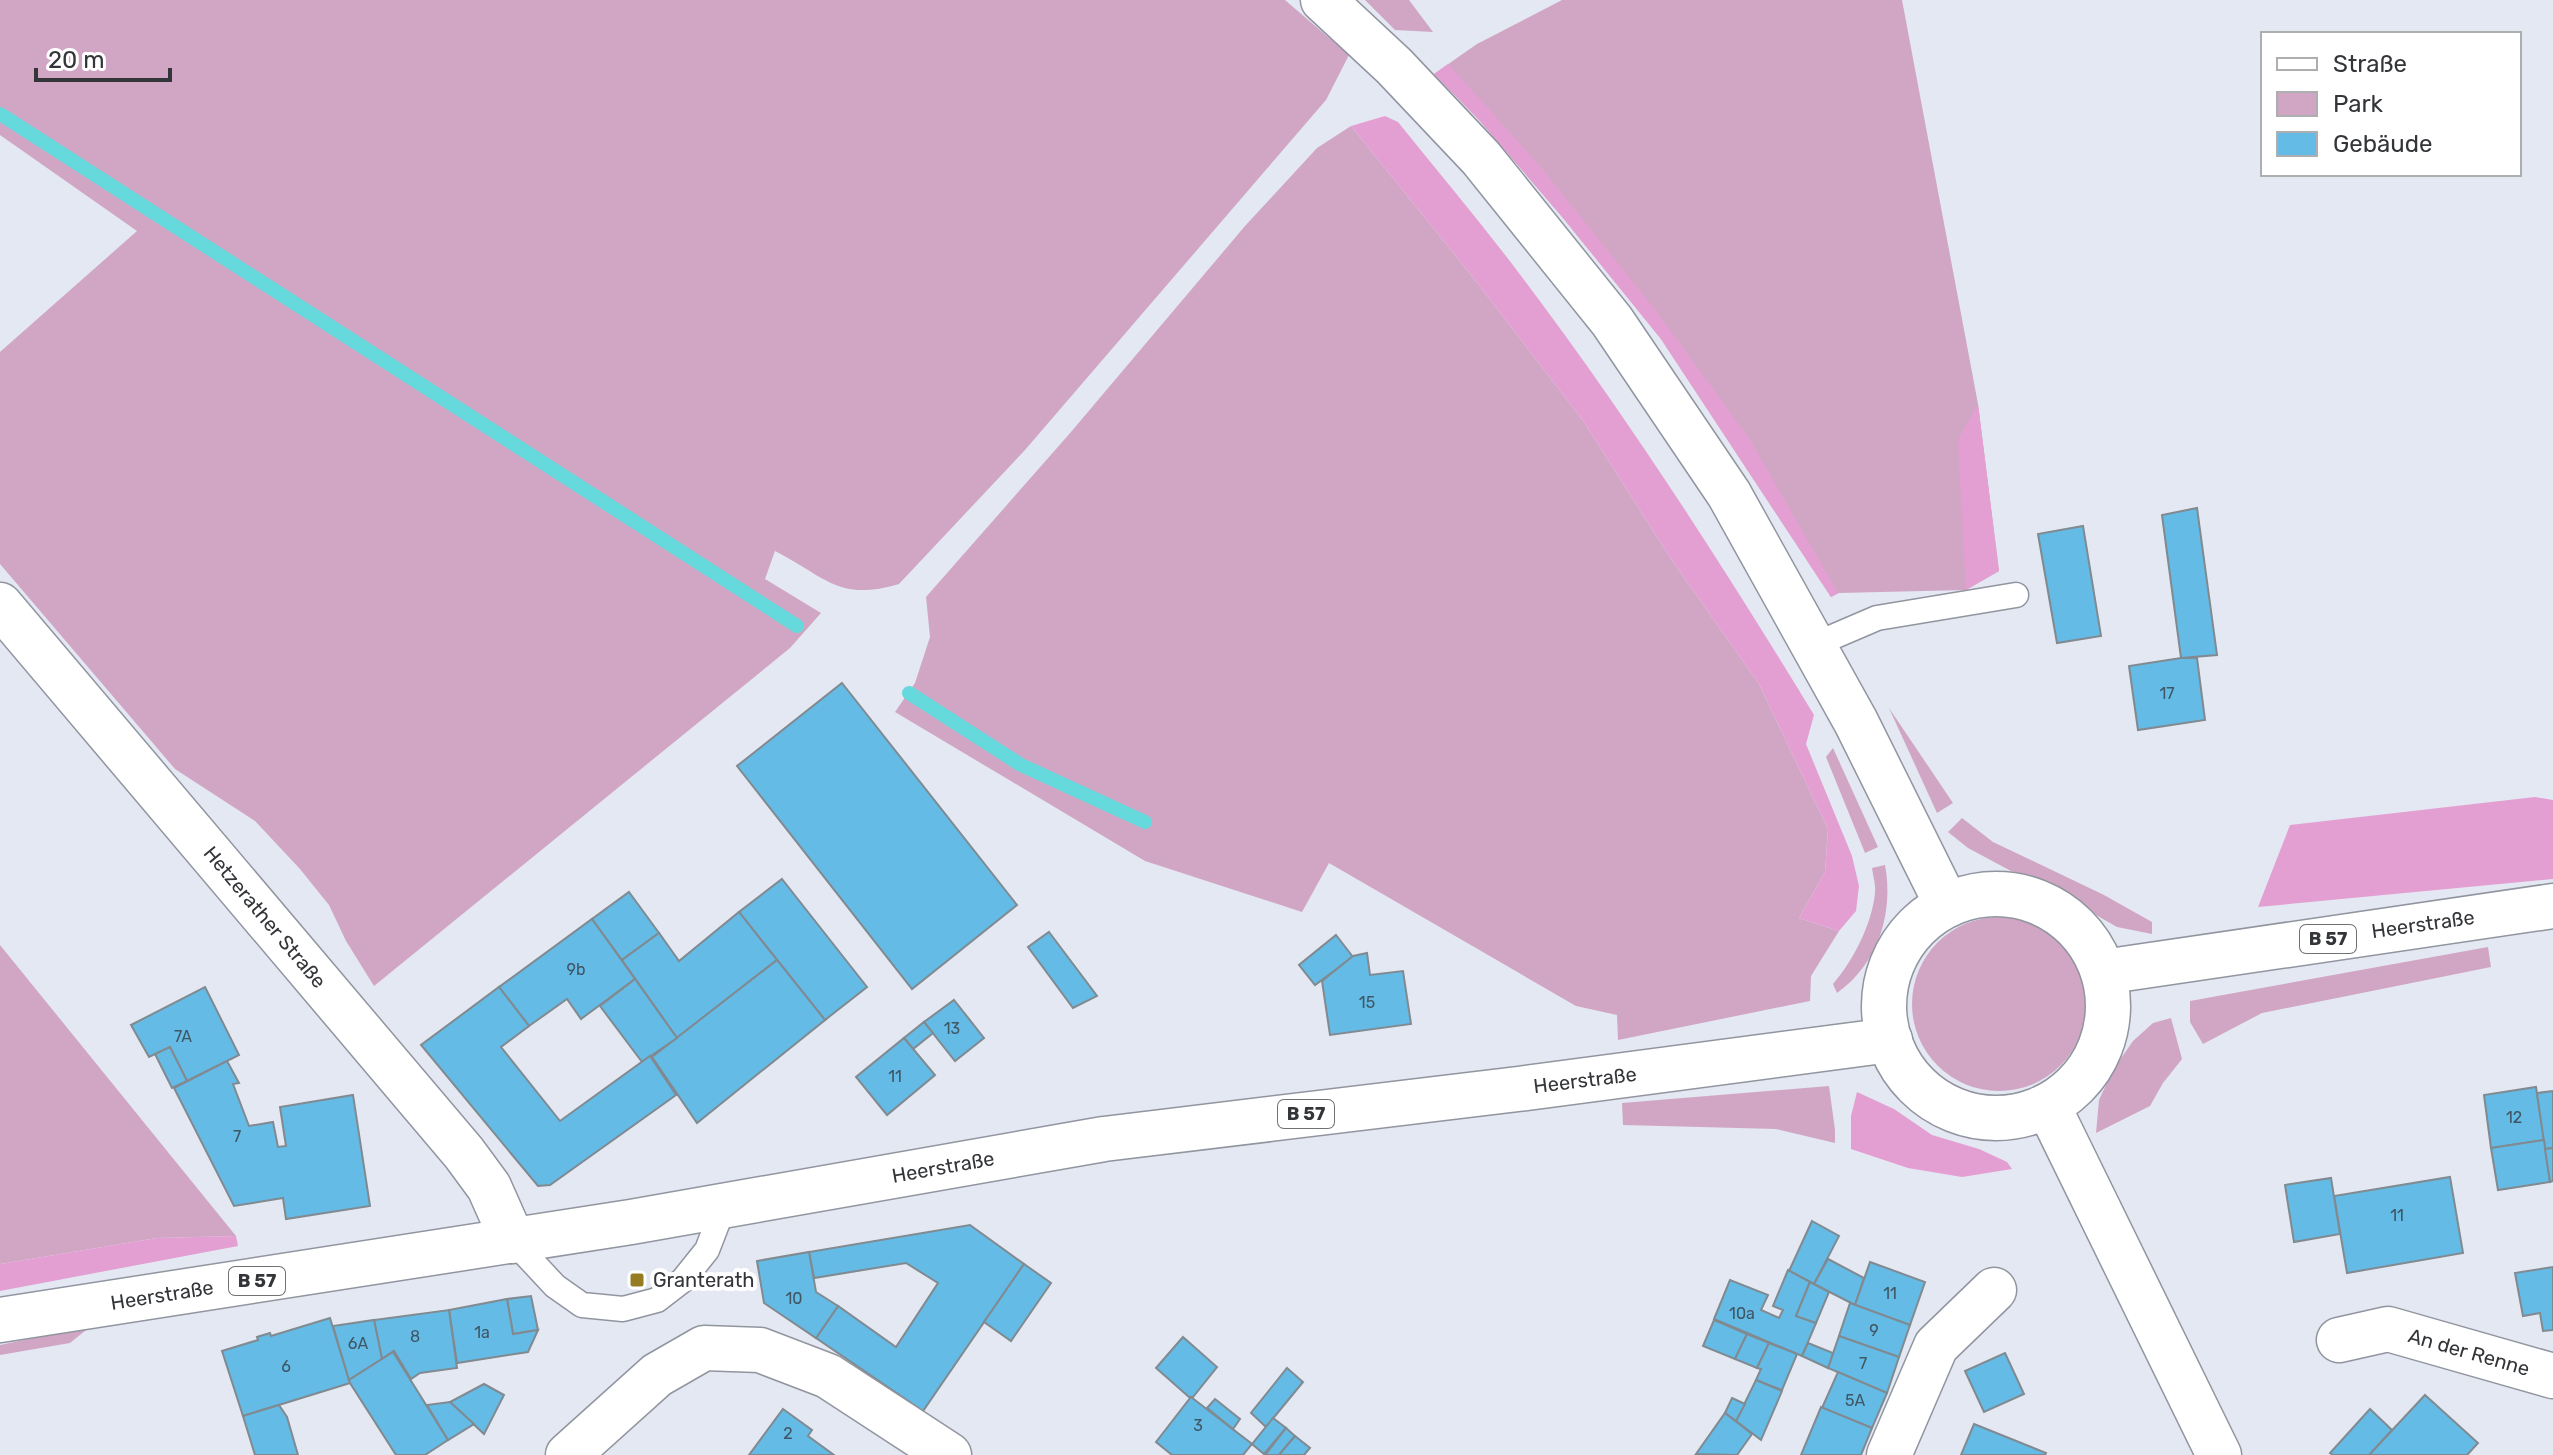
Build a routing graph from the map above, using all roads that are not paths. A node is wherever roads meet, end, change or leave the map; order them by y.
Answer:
1 (1323, 0) edge
2 (2016, 595) dead end
3 (0, 605) edge
4 (1814, 645) junction
5 (1947, 905) junction
6 (2553, 906) edge
7 (2103, 972) junction
8 (1890, 1040) junction
9 (2048, 1106) junction
10 (724, 1206) junction
11 (513, 1241) junction
12 (1994, 1290) dead end
13 (0, 1320) edge
14 (2339, 1340) dead end
15 (2553, 1376) edge
16 (568, 1455) edge
17 (949, 1455) edge
18 (1889, 1455) edge
19 (2219, 1455) edge

1 - 4 street
2 - 4 lane
3 - 11 street, Hetzerather Straße
4 - 5 street
5 - 7 street
5 - 8 street
6 - 7 street, Heerstraße / B 57
7 - 9 street
8 - 9 street
8 - 10 street, Heerstraße / B 57
9 - 19 street
10 - 11 street, Heerstraße
10 - 11 lane
11 - 13 street, Heerstraße / B 57
12 - 18 street
14 - 15 street, An der Renne
16 - 17 street

